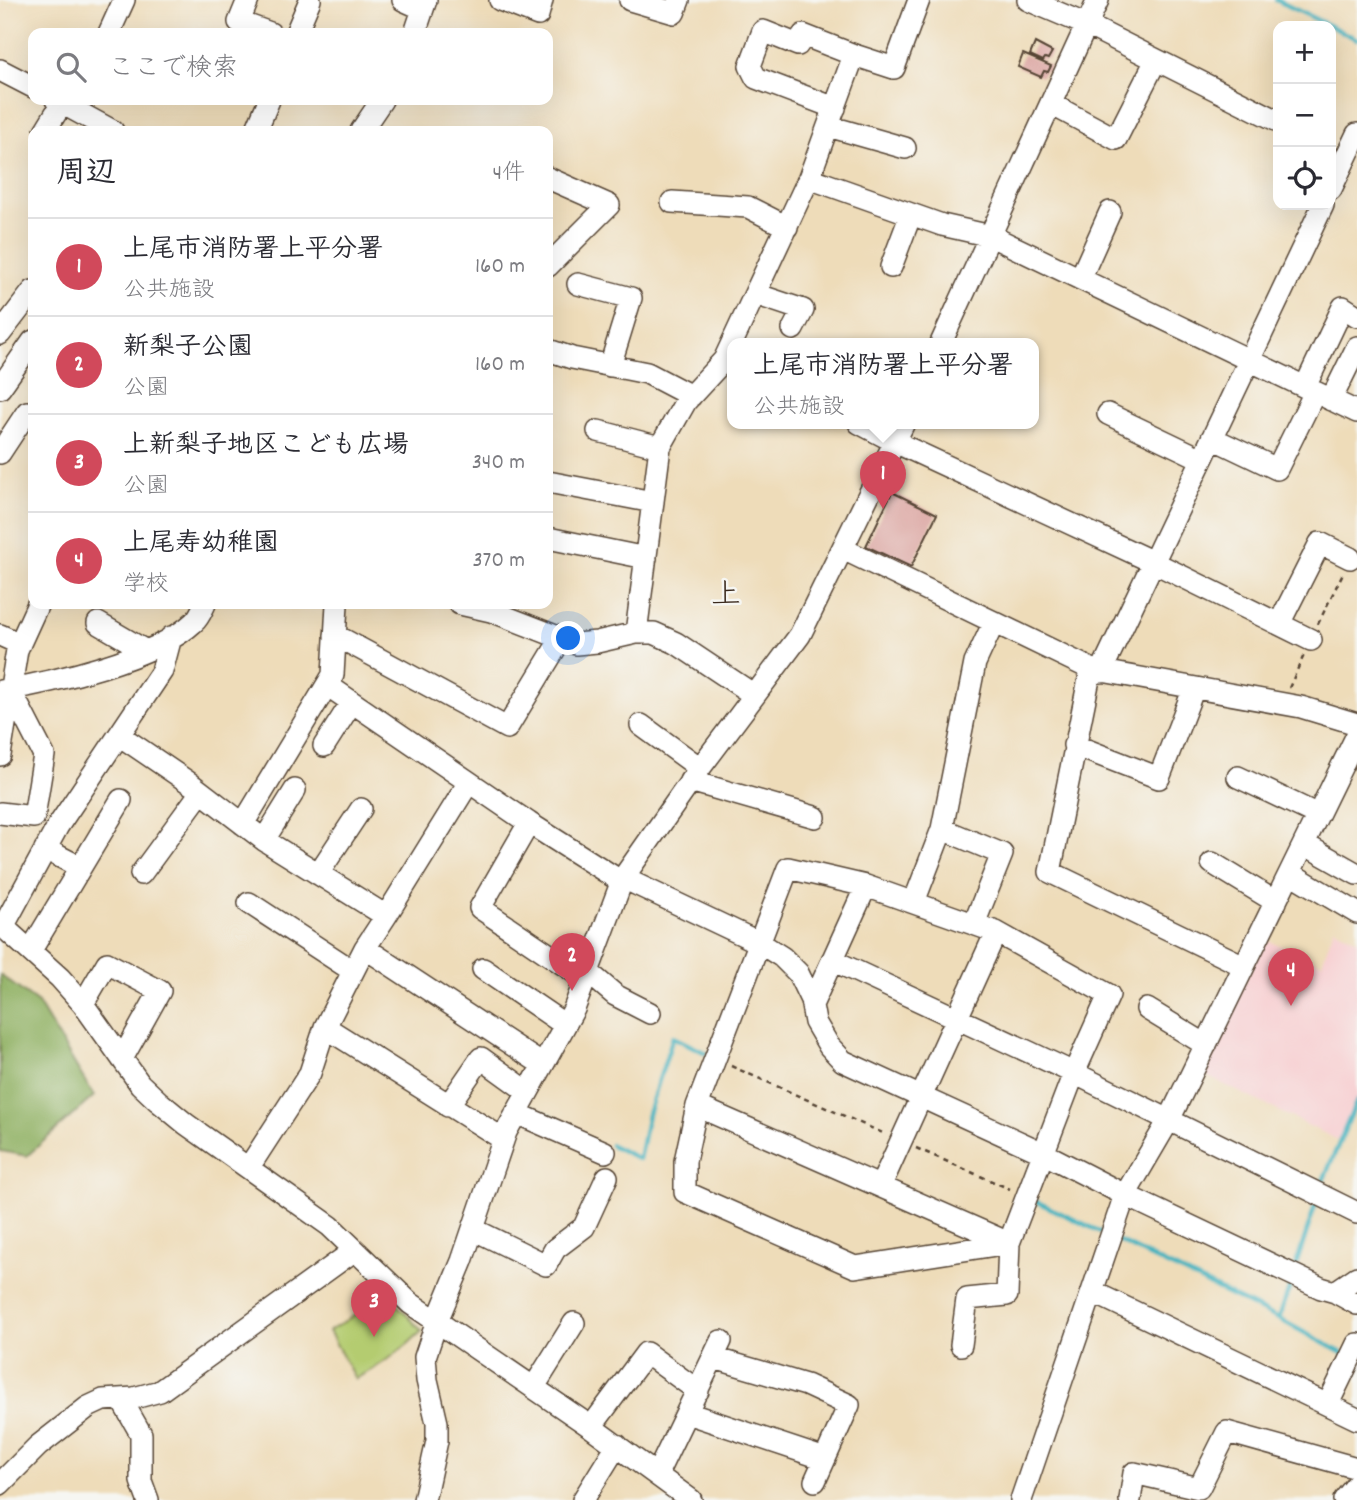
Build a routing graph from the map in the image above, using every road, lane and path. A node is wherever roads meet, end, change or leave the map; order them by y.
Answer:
1 (124, 0) edge
2 (248, 0) edge
3 (310, 0) edge
4 (403, 0) edge
5 (500, 0) edge
6 (542, 0) edge
7 (630, 0) edge
8 (678, 0) edge
9 (919, 0) edge
10 (1028, 0) edge
11 (1098, 0) edge
12 (425, 4) edge
13 (1087, 25) junction
14 (111, 28) edge
15 (256, 28) edge
16 (298, 28) edge
17 (417, 28) edge
18 (854, 55) junction
19 (1156, 60) junction
20 (0, 70) edge
21 (28, 85) edge
22 (1051, 104) junction
23 (66, 105) edge
24 (71, 105) edge
25 (267, 105) edge
26 (379, 105) edge
27 (832, 117) junction
28 (1273, 118) edge
29 (49, 126) edge
30 (105, 126) edge
31 (258, 126) edge
32 (364, 126) edge
33 (1357, 134) edge
34 (905, 148) dead end
35 (1345, 154) edge
36 (1336, 176) edge
37 (809, 178) junction
38 (553, 180) edge
39 (672, 202) dead end
40 (1321, 210) edge
41 (1110, 212) dead end
42 (911, 214) junction
43 (787, 227) junction
44 (991, 236) junction
45 (553, 261) edge
46 (891, 267) dead end
47 (1080, 279) junction
48 (578, 284) dead end
49 (755, 294) junction
50 (28, 298) edge
51 (1357, 316) edge
52 (793, 329) dead end
53 (0, 334) edge
54 (734, 338) edge
55 (943, 338) edge
56 (1357, 347) edge
57 (28, 348) edge
58 (553, 352) edge
59 (727, 354) edge
60 (1249, 360) junction
61 (610, 366) junction
62 (0, 390) edge
63 (1317, 393) junction
64 (691, 396) junction
65 (28, 412) edge
66 (1357, 412) edge
67 (1108, 414) dead end
68 (28, 417) edge
69 (598, 431) dead end
70 (899, 433) edge
71 (1212, 438) junction
72 (660, 447) junction
73 (0, 453) edge
74 (1202, 459) junction
75 (553, 483) edge
76 (653, 502) junction
77 (553, 539) edge
78 (843, 549) junction
79 (646, 558) junction
80 (1350, 558) dead end
81 (1153, 562) junction
82 (34, 609) edge
83 (202, 609) edge
84 (337, 609) edge
85 (494, 609) edge
86 (994, 622) junction
87 (98, 623) dead end
88 (1279, 624) junction
89 (636, 634) junction
90 (335, 635) junction
91 (171, 638) junction
92 (10, 639) edge
93 (561, 639) junction
94 (1311, 640) dead end
95 (146, 651) junction
96 (1096, 671) junction
97 (327, 685) junction
98 (1194, 688) junction
99 (5, 690) edge
100 (754, 695) junction
101 (352, 702) junction
102 (1357, 724) edge
103 (641, 725) dead end
104 (119, 735) junction
105 (1357, 735) edge
106 (1074, 745) junction
107 (324, 746) dead end
108 (0, 755) edge
109 (695, 775) junction
110 (1238, 777) dead end
111 (469, 782) junction
112 (295, 790) dead end
113 (201, 792) junction
114 (121, 800) dead end
115 (361, 809) dead end
116 (0, 813) edge
117 (1318, 815) junction
118 (815, 817) dead end
119 (528, 823) junction
120 (243, 824) junction
121 (942, 829) junction
122 (264, 840) junction
123 (1304, 844) junction
124 (45, 849) junction
125 (1212, 863) dead end
126 (80, 867) junction
127 (1290, 873) junction
128 (141, 874) dead end
129 (318, 874) junction
130 (1357, 874) edge
131 (622, 880) junction
132 (866, 886) junction
133 (915, 902) junction
134 (1276, 902) junction
135 (248, 903) dead end
136 (1357, 913) edge
137 (386, 916) junction
138 (974, 924) junction
139 (1, 926) edge
140 (996, 932) junction
141 (760, 943) junction
142 (365, 948) junction
143 (30, 950) junction
144 (832, 960) junction
145 (1244, 966) junction
146 (483, 969) dead end
147 (354, 971) junction
148 (587, 975) junction
149 (83, 1004) junction
150 (812, 1005) junction
151 (1147, 1009) dead end
152 (650, 1013) dead end
153 (955, 1018) junction
154 (565, 1025) junction
155 (325, 1027) junction
156 (1206, 1045) junction
157 (122, 1059) junction
158 (715, 1059) junction
159 (543, 1065) junction
160 (1074, 1073) junction
161 (528, 1092) junction
162 (920, 1096) junction
163 (449, 1106) junction
164 (697, 1106) junction
165 (516, 1113) junction
166 (1170, 1120) junction
167 (503, 1139) junction
168 (900, 1141) junction
169 (605, 1152) dead end
170 (1043, 1153) junction
171 (249, 1167) junction
172 (607, 1177) dead end
173 (881, 1185) junction
174 (1125, 1195) junction
175 (1027, 1197) junction
176 (1357, 1213) edge
177 (473, 1229) junction
178 (1009, 1243) junction
179 (355, 1250) junction
180 (1357, 1277) edge
181 (1093, 1292) junction
182 (1335, 1292) junction
183 (1357, 1304) edge
184 (437, 1321) junction
185 (574, 1323) dead end
186 (1357, 1344) edge
187 (961, 1345) dead end
188 (534, 1387) junction
189 (698, 1391) junction
190 (121, 1399) junction
191 (1328, 1404) junction
192 (687, 1413) junction
193 (1357, 1419) edge
194 (591, 1427) junction
195 (617, 1445) junction
196 (825, 1459) junction
197 (1357, 1468) edge
198 (657, 1474) junction
199 (815, 1481) dead end
200 (0, 1484) edge
201 (1357, 1484) edge
202 (148, 1500) edge
203 (424, 1500) edge
204 (583, 1500) edge
205 (691, 1500) edge
206 (1021, 1500) edge
207 (1130, 1500) edge
208 (1344, 1500) edge

1 - 14 street
2 - 15 street
3 - 16 street
4 - 12 street
5 - 6 street
7 - 8 street
9 - 18 street
10 - 13 street
11 - 13 street
12 - 17 street
13 - 19 street
13 - 22 street
18 - 27 street
18 - 27 street
19 - 22 street
19 - 28 street
20 - 21 street
22 - 44 street
23 - 29 street
24 - 30 street
25 - 31 street
26 - 32 street
27 - 34 street
27 - 37 street
33 - 35 street
35 - 36 street
37 - 42 street
37 - 43 street
38 - 45 street
39 - 43 street
40 - 60 street
41 - 47 street
42 - 44 street
42 - 46 street
43 - 49 street
44 - 47 street
44 - 55 street
47 - 60 street
48 - 61 street
49 - 52 street
49 - 54 street
50 - 53 street
51 - 63 street
56 - 63 street
57 - 62 street
58 - 61 street
59 - 64 street
60 - 63 street
60 - 71 street
61 - 64 street
62 - 65 street
63 - 66 street
63 - 71 street
64 - 72 street
67 - 74 street
68 - 73 street
69 - 72 street
70 - 78 street
70 - 81 street
71 - 74 street
72 - 76 street
74 - 81 street
75 - 76 street
76 - 79 street
77 - 79 street
78 - 86 street
78 - 100 street
79 - 89 street
80 - 88 street
81 - 88 street
81 - 96 street
82 - 92 street
83 - 91 street
84 - 90 street
85 - 93 street
86 - 96 street
86 - 121 street
87 - 95 street
88 - 94 street
89 - 93 street
89 - 100 street
90 - 93 street
90 - 97 street
91 - 95 street
91 - 104 street
92 - 99 street
95 - 99 street
96 - 98 street
96 - 106 street
97 - 101 street
97 - 120 street
98 - 102 street
98 - 106 street
99 - 108 street
99 - 116 street
100 - 109 street
101 - 107 street
101 - 111 street
103 - 109 street
104 - 113 street
104 - 124 street
105 - 117 street
106 - 145 street
109 - 118 street
109 - 131 street
110 - 117 street
111 - 119 street
111 - 137 street
112 - 122 street
113 - 120 street
113 - 128 street
114 - 126 street
115 - 129 street
117 - 123 street
119 - 131 street
119 - 148 street
120 - 122 street
121 - 133 street
121 - 138 street
122 - 129 street
123 - 127 street
123 - 130 street
124 - 126 street
124 - 139 street
125 - 134 street
126 - 143 street
127 - 134 street
127 - 136 street
129 - 137 street
131 - 141 street
131 - 148 street
132 - 133 street
132 - 141 street
132 - 144 street
133 - 138 street
134 - 145 street
135 - 147 street
137 - 142 street
138 - 140 street
139 - 143 street
140 - 153 street
140 - 160 street
141 - 150 street
141 - 158 street
142 - 147 street
142 - 159 street
143 - 149 street
144 - 150 street
144 - 153 street
145 - 156 street
146 - 154 street
147 - 155 street
148 - 152 street
148 - 154 street
149 - 157 street
149 - 157 street
150 - 162 street
151 - 156 street
153 - 160 street
153 - 162 street
154 - 159 street
155 - 163 street
155 - 171 street
156 - 166 street
157 - 171 street
158 - 164 street
158 - 168 path
159 - 161 street
160 - 166 street
160 - 170 street
161 - 163 street
161 - 165 street
162 - 168 street
162 - 170 street
163 - 167 street
164 - 173 street
164 - 178 street
165 - 167 street
165 - 169 street
166 - 174 street
166 - 176 street
167 - 177 street
168 - 173 street
168 - 175 path
170 - 174 street
170 - 175 street
171 - 179 street
172 - 177 street
173 - 178 street
174 - 181 street
174 - 182 street
175 - 178 street
177 - 184 street
178 - 187 street
179 - 184 street
179 - 190 street
180 - 182 street
181 - 191 street
181 - 206 street
182 - 183 street
184 - 188 street
184 - 203 street
185 - 188 street
186 - 191 street
188 - 194 street
189 - 192 street
189 - 194 street
189 - 196 street
190 - 200 street
190 - 202 street
191 - 193 street
192 - 196 street
192 - 198 street
194 - 195 street
195 - 198 street
195 - 204 street
196 - 199 street
197 - 207 street
198 - 205 street
201 - 208 street

